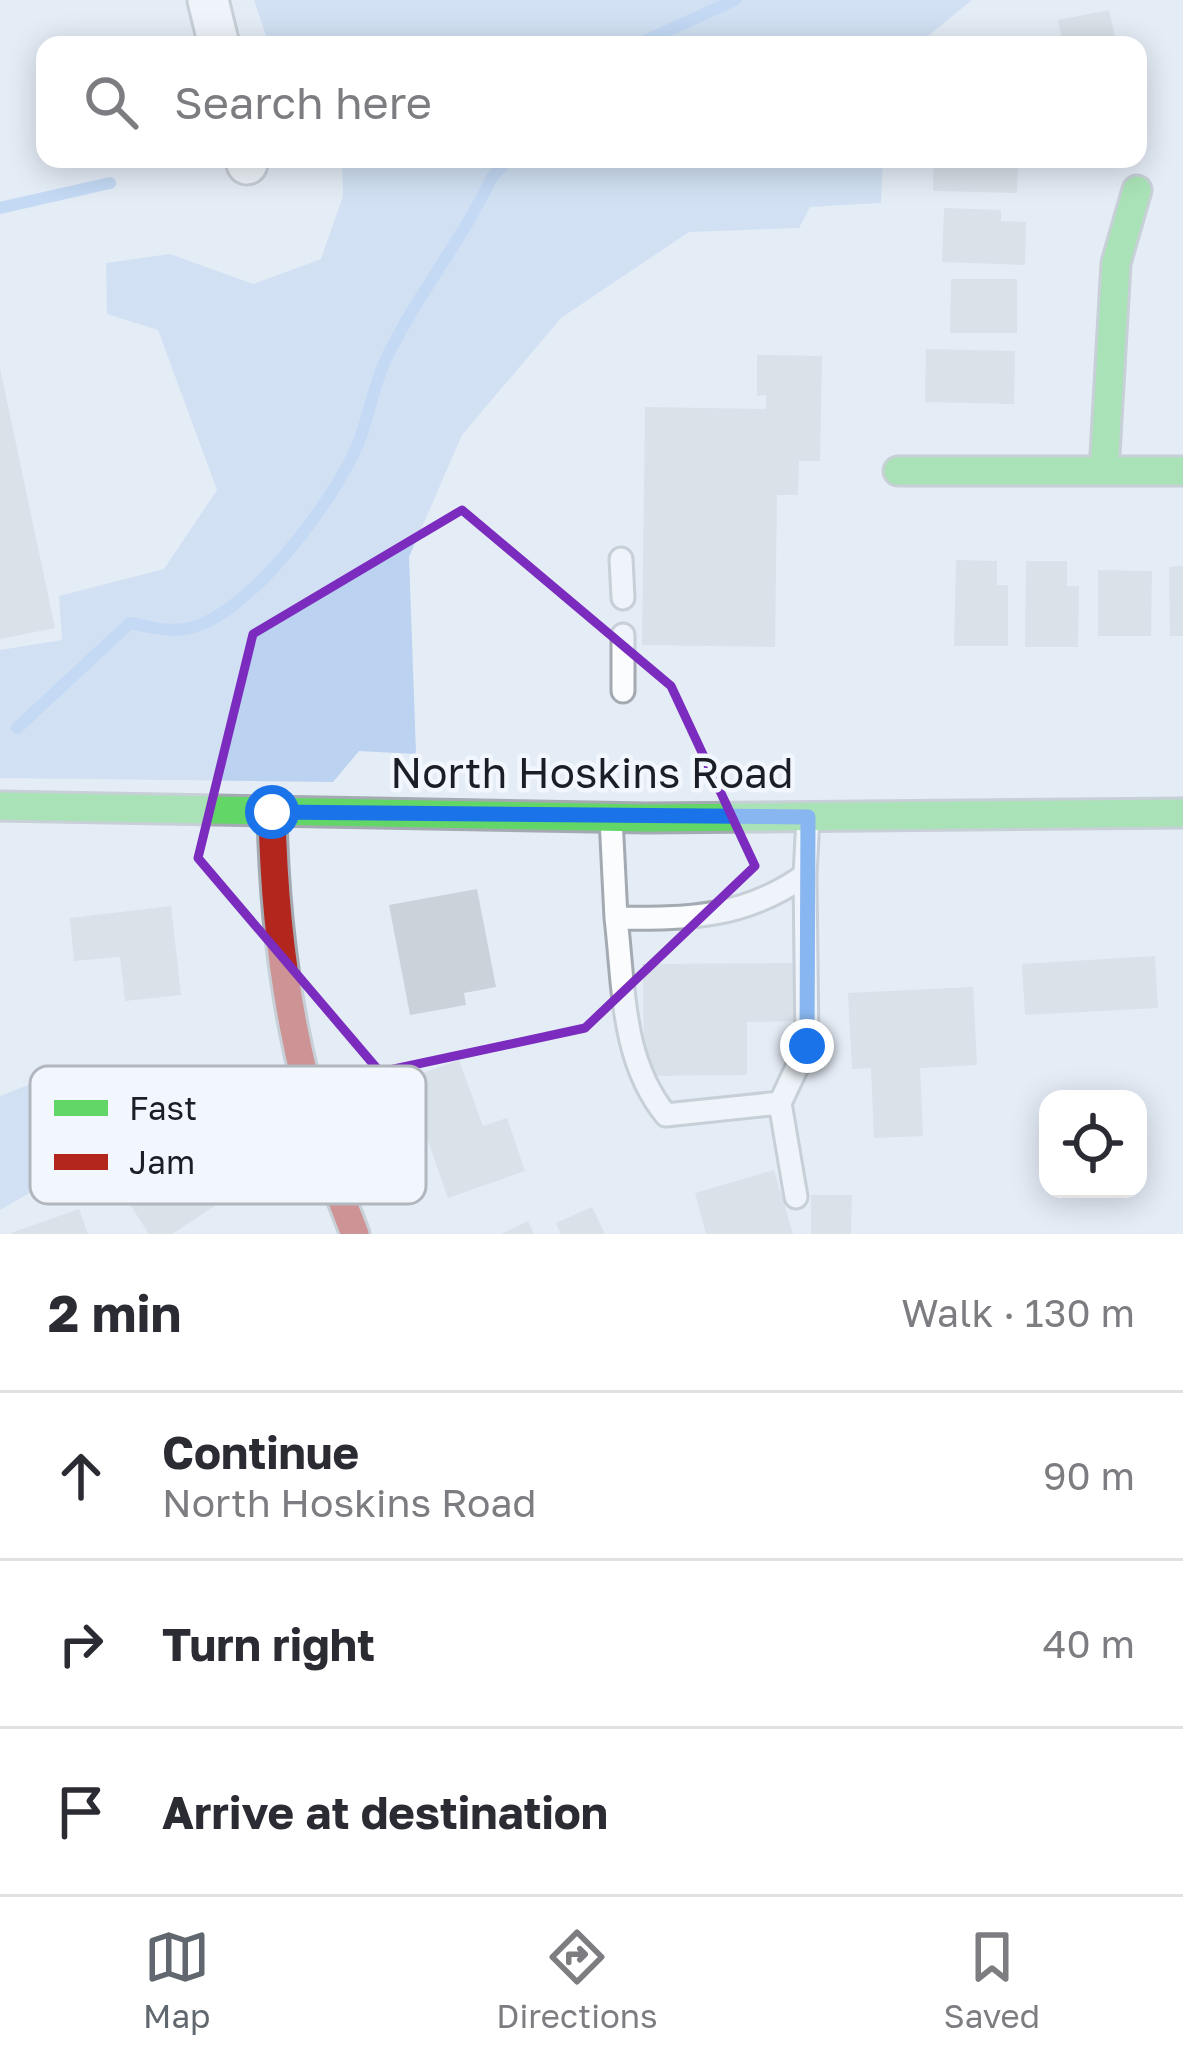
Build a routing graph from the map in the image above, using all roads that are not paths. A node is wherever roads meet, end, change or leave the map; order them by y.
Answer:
1 (208, 0) edge
2 (217, 36) edge
3 (1138, 190) dead end
4 (898, 471) dead end
5 (1104, 471) junction
6 (1183, 471) edge
7 (621, 559) dead end
8 (623, 598) dead end
9 (622, 635) dead end
10 (623, 691) dead end
11 (0, 806) edge
12 (272, 812) junction
13 (1183, 813) edge
14 (611, 817) junction
15 (808, 817) junction
16 (806, 875) junction
17 (616, 918) junction
18 (296, 1066) edge
19 (780, 1103) junction
20 (796, 1197) dead end
21 (342, 1204) edge
22 (355, 1234) edge

1 - 2 street
3 - 5 street
4 - 5 street
5 - 6 street
7 - 8 lane
9 - 10 lane
11 - 12 street, North Hoskins Road
12 - 14 street, North Hoskins Road
12 - 18 street
13 - 15 street, North Hoskins Road
14 - 15 street, North Hoskins Road
14 - 17 lane
15 - 16 lane
16 - 17 lane
16 - 19 lane
17 - 19 lane
19 - 20 lane
21 - 22 street

